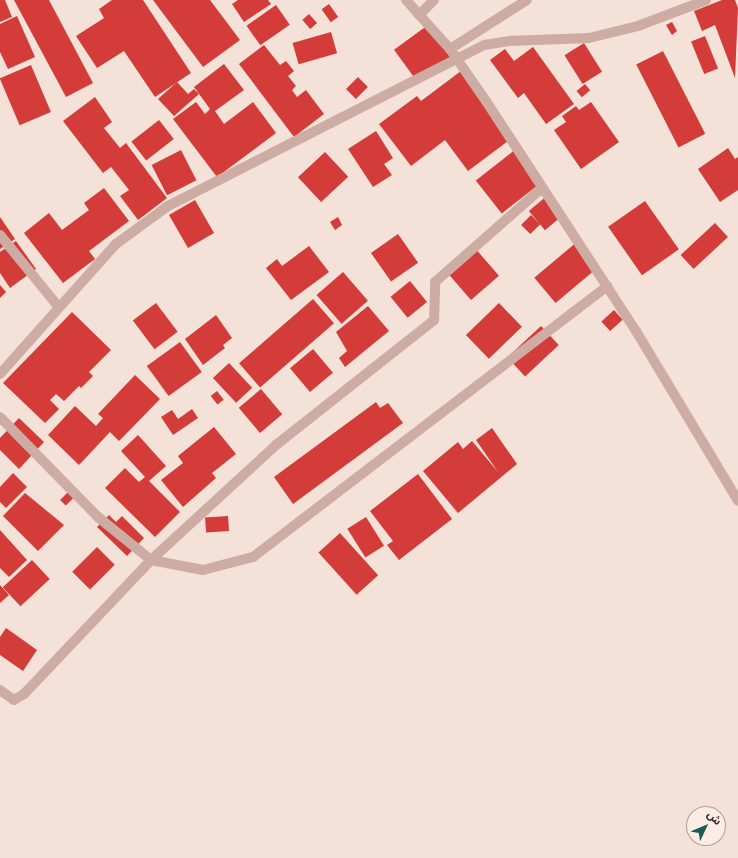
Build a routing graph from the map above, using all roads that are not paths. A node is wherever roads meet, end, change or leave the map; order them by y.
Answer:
1 (406, 0) edge
2 (434, 0) edge
3 (527, 0) edge
4 (706, 0) edge
5 (419, 15) junction
6 (450, 49) junction
7 (456, 58) junction
8 (542, 188) junction
9 (0, 235) edge
10 (607, 286) junction
11 (58, 306) junction
12 (0, 374) edge
13 (0, 417) edge
14 (738, 501) edge
15 (151, 560) junction
16 (0, 690) edge

1 - 5 street
2 - 5 street
3 - 6 street
4 - 7 street
5 - 6 street
6 - 7 street
7 - 8 street
7 - 11 street
8 - 10 street
8 - 15 street
9 - 11 street
10 - 14 street
10 - 15 street
11 - 12 street
13 - 15 street
15 - 16 street

